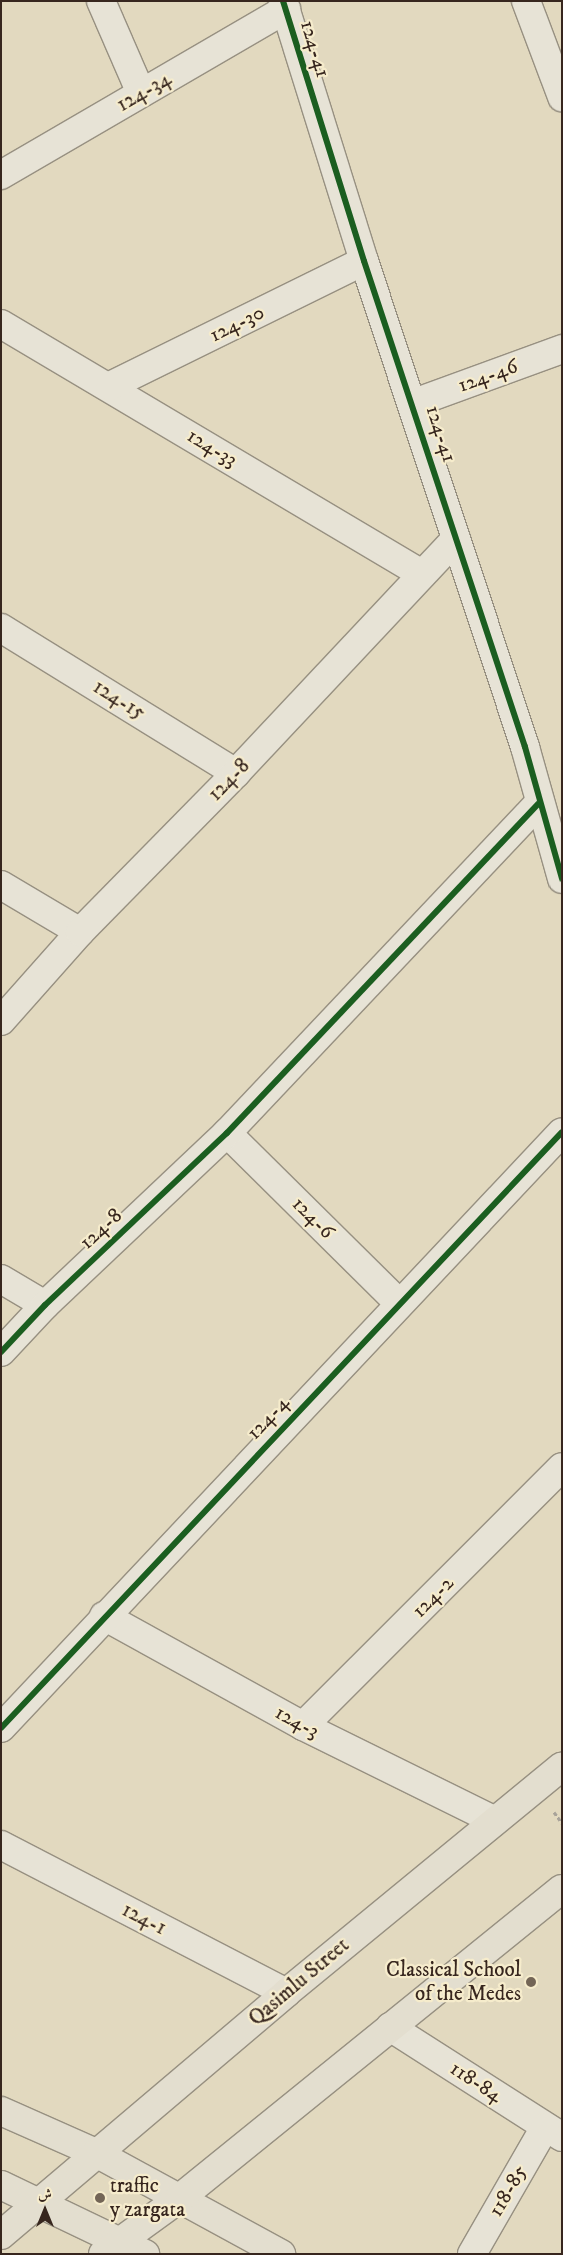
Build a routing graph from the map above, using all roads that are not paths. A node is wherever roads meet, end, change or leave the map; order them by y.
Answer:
1 (101, 1) edge
2 (526, 1) edge
3 (285, 5) edge
4 (141, 93) junction
5 (562, 98) edge
6 (1, 175) edge
7 (364, 261) junction
8 (1, 324) edge
9 (562, 349) edge
10 (110, 386) junction
11 (414, 403) junction
12 (456, 538) junction
13 (422, 574) junction
14 (1, 628) edge
15 (236, 773) junction
16 (538, 804) junction
17 (562, 879) edge
18 (1, 885) edge
19 (80, 932) junction
20 (1, 1021) edge
21 (562, 1132) edge
22 (227, 1133) junction
23 (1, 1279) edge
24 (399, 1303) junction
25 (46, 1305) junction
26 (1, 1352) edge
27 (562, 1467) edge
28 (104, 1616) junction
29 (304, 1726) junction
30 (1, 1728) edge
31 (562, 1766) edge
32 (495, 1821) junction
33 (1, 1845) edge
34 (562, 1889) edge
35 (286, 1993) junction
36 (390, 2027) junction
37 (1, 2110) edge
38 (553, 2132) edge
39 (96, 2153) junction
40 (1, 2185) edge
41 (180, 2198) junction
42 (41, 2204) junction
43 (1, 2235) edge
44 (112, 2247) edge
45 (145, 2254) edge
46 (281, 2254) edge
47 (472, 2254) edge

1 - 4 street
2 - 5 street
3 - 4 street, 124-34
3 - 7 street, 124-41
4 - 6 street, 124-34
7 - 10 street, 124-30
7 - 11 street, 124-41
8 - 10 street, 124-33
9 - 11 street, 124-46
10 - 13 street, 124-33
11 - 12 street, 124-41
12 - 13 street, 124-8
12 - 16 street, 124-41
13 - 15 street, 124-8
14 - 15 street, 124-15
15 - 19 street, 124-8
16 - 17 street, 124-41
16 - 22 street, 124-8
18 - 19 street
19 - 20 street, 124-8
21 - 24 street, 124-4
22 - 24 street, 124-6
22 - 25 street, 124-8
23 - 25 street
24 - 28 street, 124-4
25 - 26 street, 124-8
27 - 29 street, 124-2
28 - 29 street, 124-3
28 - 30 street, 124-4
29 - 32 street, 124-3
31 - 32 main road, Qasimlu Street
32 - 35 main road, Qasimlu Street
33 - 35 street, 124-1
34 - 36 main road
35 - 39 main road, Qasimlu Street
36 - 38 street, 118-84
36 - 41 main road
37 - 39 main road
38 - 47 street, 118-85
39 - 41 main road
39 - 42 main road, Qasimlu Street
40 - 42 main road
41 - 44 main road
41 - 46 main road
42 - 43 main road, Qasimlu Street
42 - 44 main road
44 - 45 main road

